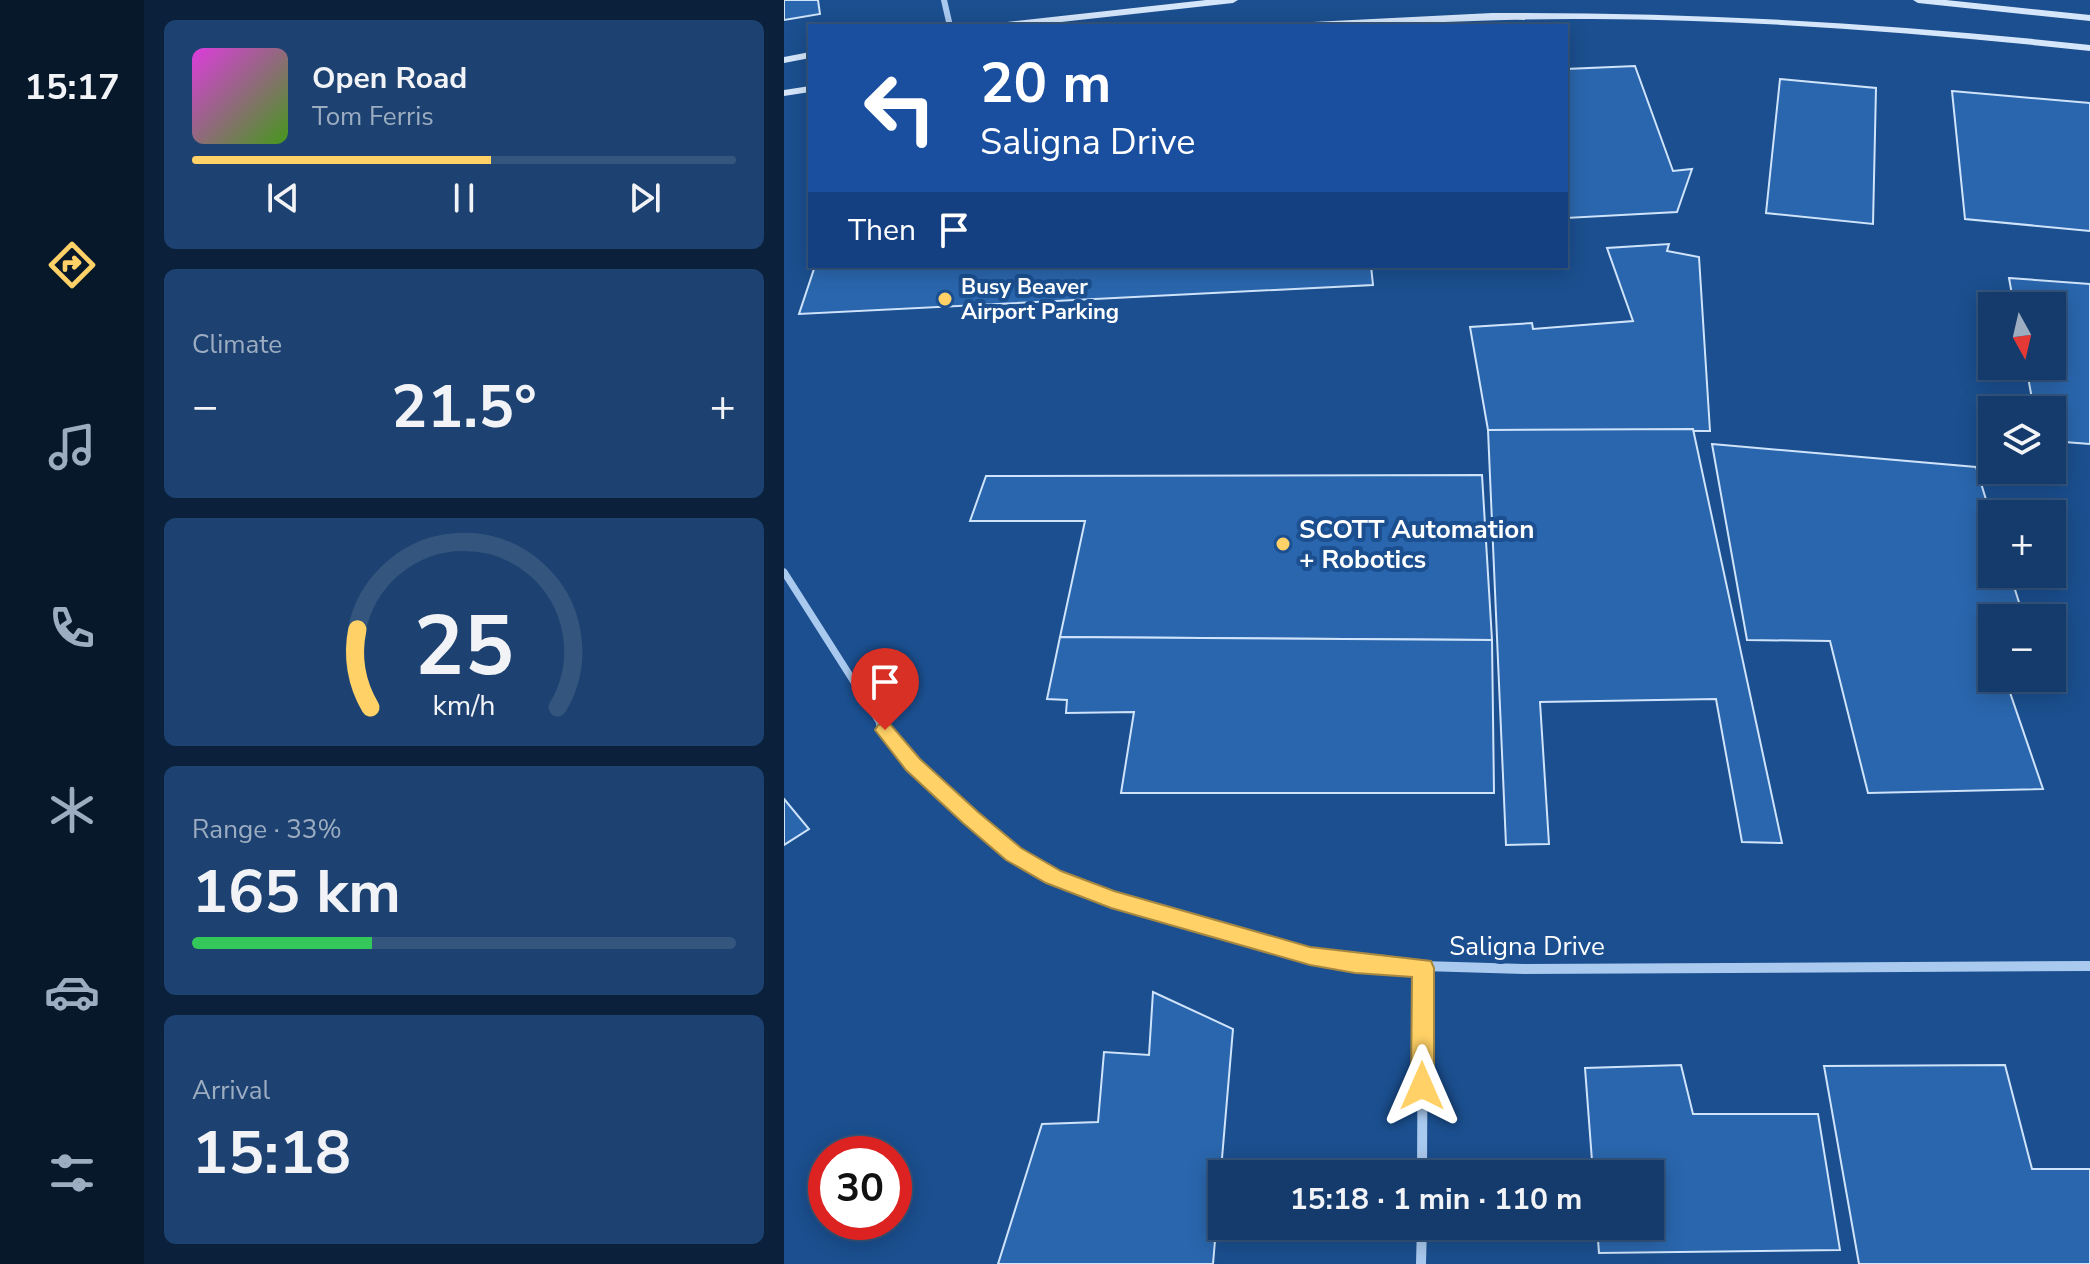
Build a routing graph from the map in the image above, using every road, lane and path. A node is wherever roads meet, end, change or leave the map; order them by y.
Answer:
1 (944, 0) edge
2 (1233, 0) edge
3 (1918, 0) edge
4 (2090, 18) edge
5 (950, 24) edge
6 (1016, 24) edge
7 (1342, 24) edge
8 (2090, 48) edge
9 (808, 55) edge
10 (784, 60) edge
11 (808, 89) edge
12 (784, 93) edge
13 (784, 572) edge
14 (2090, 966) edge
15 (1423, 968) junction
16 (1422, 1160) edge
17 (1422, 1240) edge
18 (1421, 1264) edge

1 - 5 street
2 - 6 street
3 - 4 street
7 - 8 street
9 - 10 street
11 - 12 street
13 - 15 street, Saligna Drive
14 - 15 street, Saligna Drive
15 - 16 street
17 - 18 street

